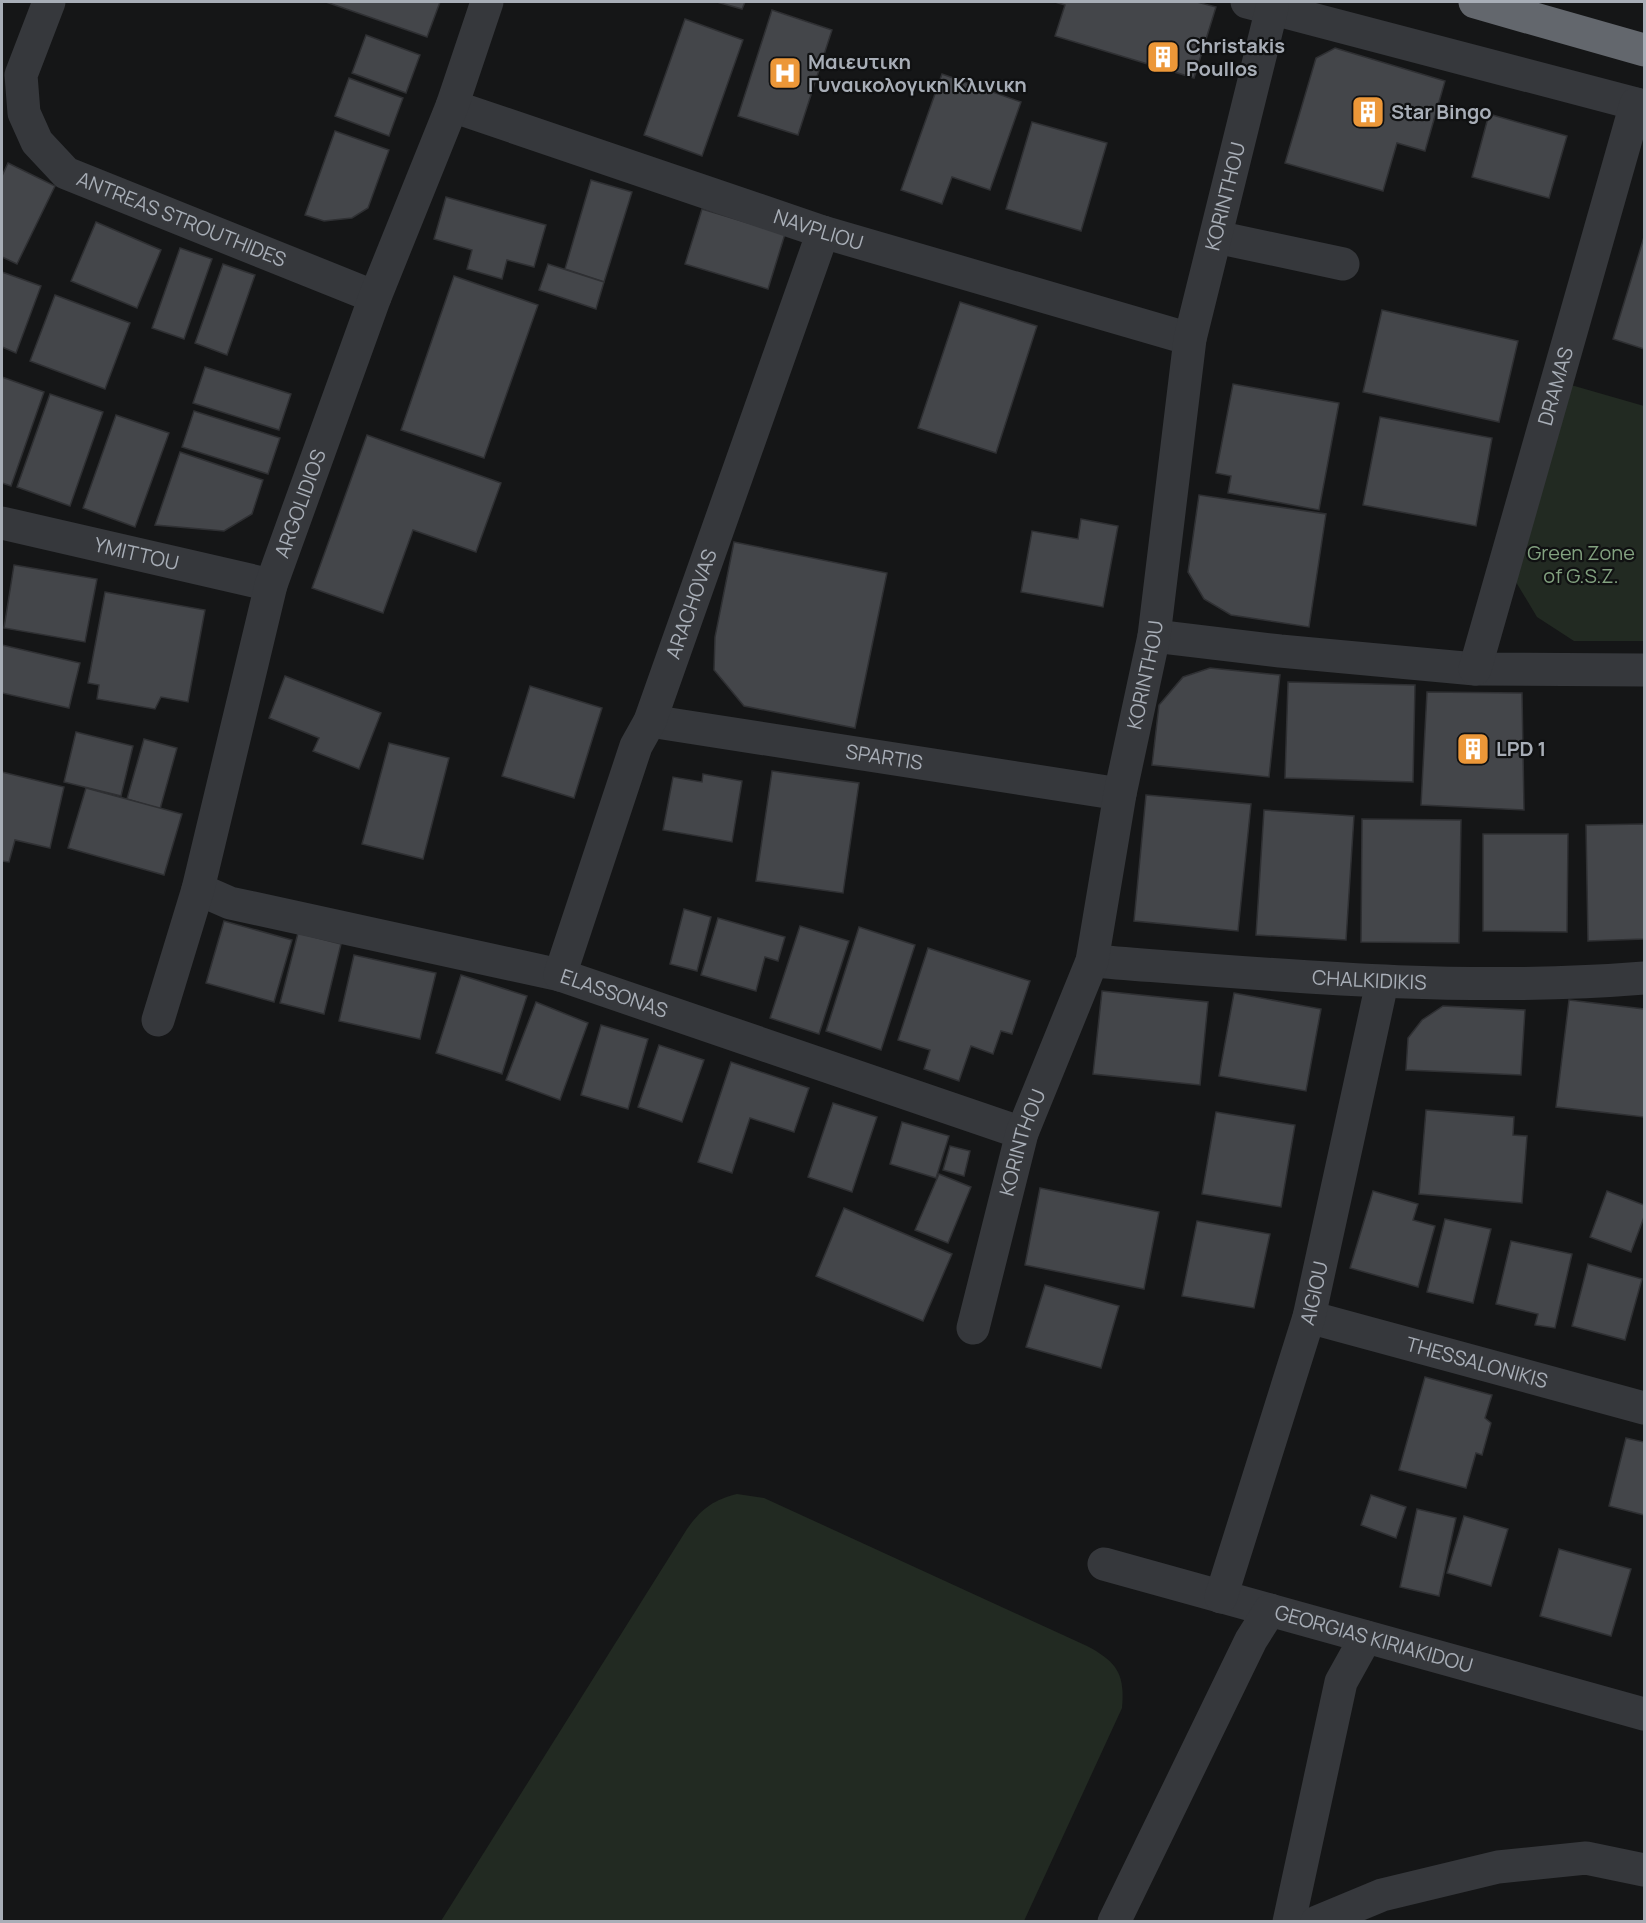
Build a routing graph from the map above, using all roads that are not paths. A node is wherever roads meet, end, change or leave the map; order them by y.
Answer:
1 (49, 2) edge
2 (487, 2) edge
3 (1475, 2) edge
4 (1259, 5) edge
5 (1644, 50) edge
6 (1640, 105) edge
7 (452, 106) junction
8 (823, 232) junction
9 (1216, 237) junction
10 (1343, 264) dead end
11 (375, 297) junction
12 (1190, 339) junction
13 (2, 523) edge
14 (272, 585) junction
15 (1154, 636) junction
16 (1475, 669) junction
17 (1644, 670) edge
18 (650, 721) junction
19 (1120, 794) junction
20 (198, 889) junction
21 (1092, 961) junction
22 (560, 975) junction
23 (1644, 978) edge
24 (1382, 982) junction
25 (158, 1020) dead end
26 (1022, 1133) junction
27 (1309, 1317) junction
28 (973, 1328) dead end
29 (1644, 1408) edge
30 (1104, 1564) dead end
31 (1221, 1597) junction
32 (1270, 1610) junction
33 (1366, 1637) junction
34 (1644, 1714) edge
35 (1644, 1870) edge
36 (1114, 1922) edge
37 (1289, 1922) edge
38 (1317, 1922) edge

1 - 11 street, ANTREAS STROUTHIDES
2 - 7 street, ARGOLIDIOS
3 - 5 highway
4 - 6 street
4 - 9 street, KORINTHOU
6 - 16 street, DRAMAS
7 - 8 street, NAVPLIOU
7 - 11 street, ARGOLIDIOS
8 - 12 street, NAVPLIOU
8 - 18 street, ARACHOVAS
9 - 10 street
9 - 12 street, KORINTHOU
11 - 14 street, ARGOLIDIOS
12 - 15 street, KORINTHOU
13 - 14 street, YMITTOU
14 - 20 street, ARGOLIDIOS
15 - 16 street
15 - 19 street, KORINTHOU
16 - 17 street
18 - 19 street, SPARTIS
18 - 22 street, ARACHOVAS
19 - 21 street, KORINTHOU
20 - 22 street, ELASSONAS
20 - 25 street, ARGOLIDIOS
21 - 24 street, CHALKIDIKIS
21 - 26 street, KORINTHOU
22 - 26 street, ELASSONAS
23 - 24 street, CHALKIDIKIS
24 - 27 street, AIGIOU
26 - 28 street, KORINTHOU
27 - 29 street, THESSALONIKIS
27 - 31 street, AIGIOU
30 - 31 street, GEORGIAS KIRIAKIDOU
31 - 32 street, GEORGIAS KIRIAKIDOU
32 - 33 street, GEORGIAS KIRIAKIDOU
32 - 36 street
33 - 34 street, GEORGIAS KIRIAKIDOU
33 - 37 street
35 - 38 street

